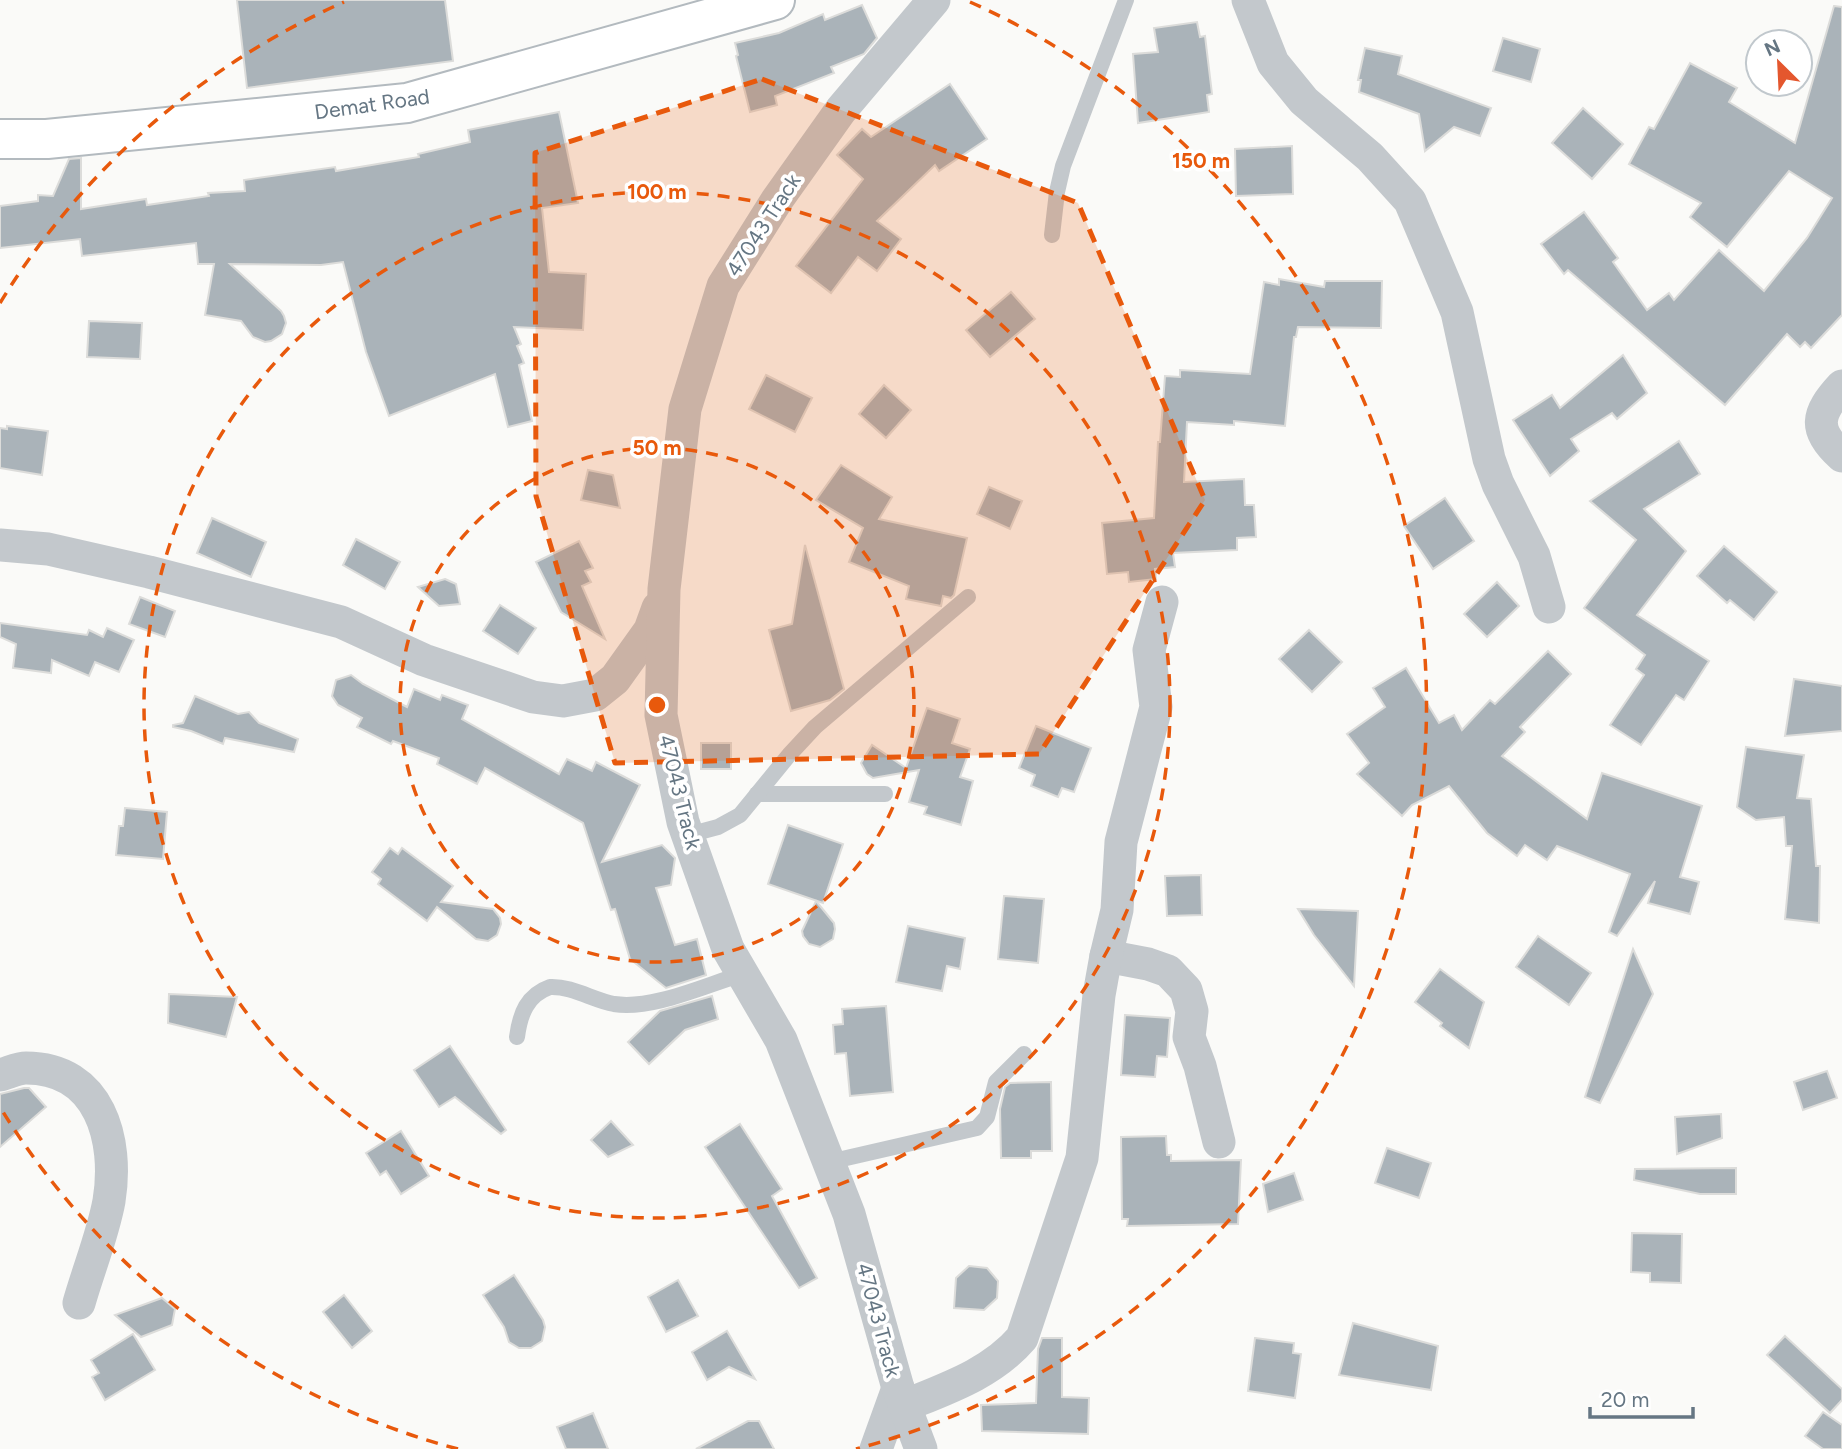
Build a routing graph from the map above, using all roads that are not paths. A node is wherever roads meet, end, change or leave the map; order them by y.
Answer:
1 (775, 0) edge
2 (934, 0) edge
3 (1126, 0) edge
4 (1248, 0) edge
5 (0, 139) edge
6 (1052, 235) dead end
7 (1842, 386) edge
8 (1842, 456) edge
9 (0, 545) edge
10 (664, 589) junction
11 (968, 597) dead end
12 (1162, 602) dead end
13 (1549, 607) dead end
14 (757, 794) junction
15 (885, 794) dead end
16 (688, 835) junction
17 (1106, 956) junction
18 (743, 974) junction
19 (517, 1037) dead end
20 (1024, 1054) dead end
21 (0, 1074) edge
22 (1219, 1142) dead end
23 (829, 1162) junction
24 (79, 1303) dead end
25 (902, 1396) junction
26 (876, 1449) edge
27 (921, 1449) edge

1 - 5 street, Demat Road
2 - 10 street, 47043 Track
3 - 6 lane
4 - 13 street
7 - 8 street
9 - 10 street
10 - 16 street, 47043 Track
11 - 14 lane
12 - 17 street
14 - 15 lane
14 - 16 lane
16 - 18 street, 47043 Track
17 - 22 street
17 - 25 street
18 - 19 lane
18 - 23 street, 47043 Track
20 - 23 lane
21 - 24 street
23 - 25 street, 47043 Track
25 - 26 street
25 - 27 street, 47043 Track

